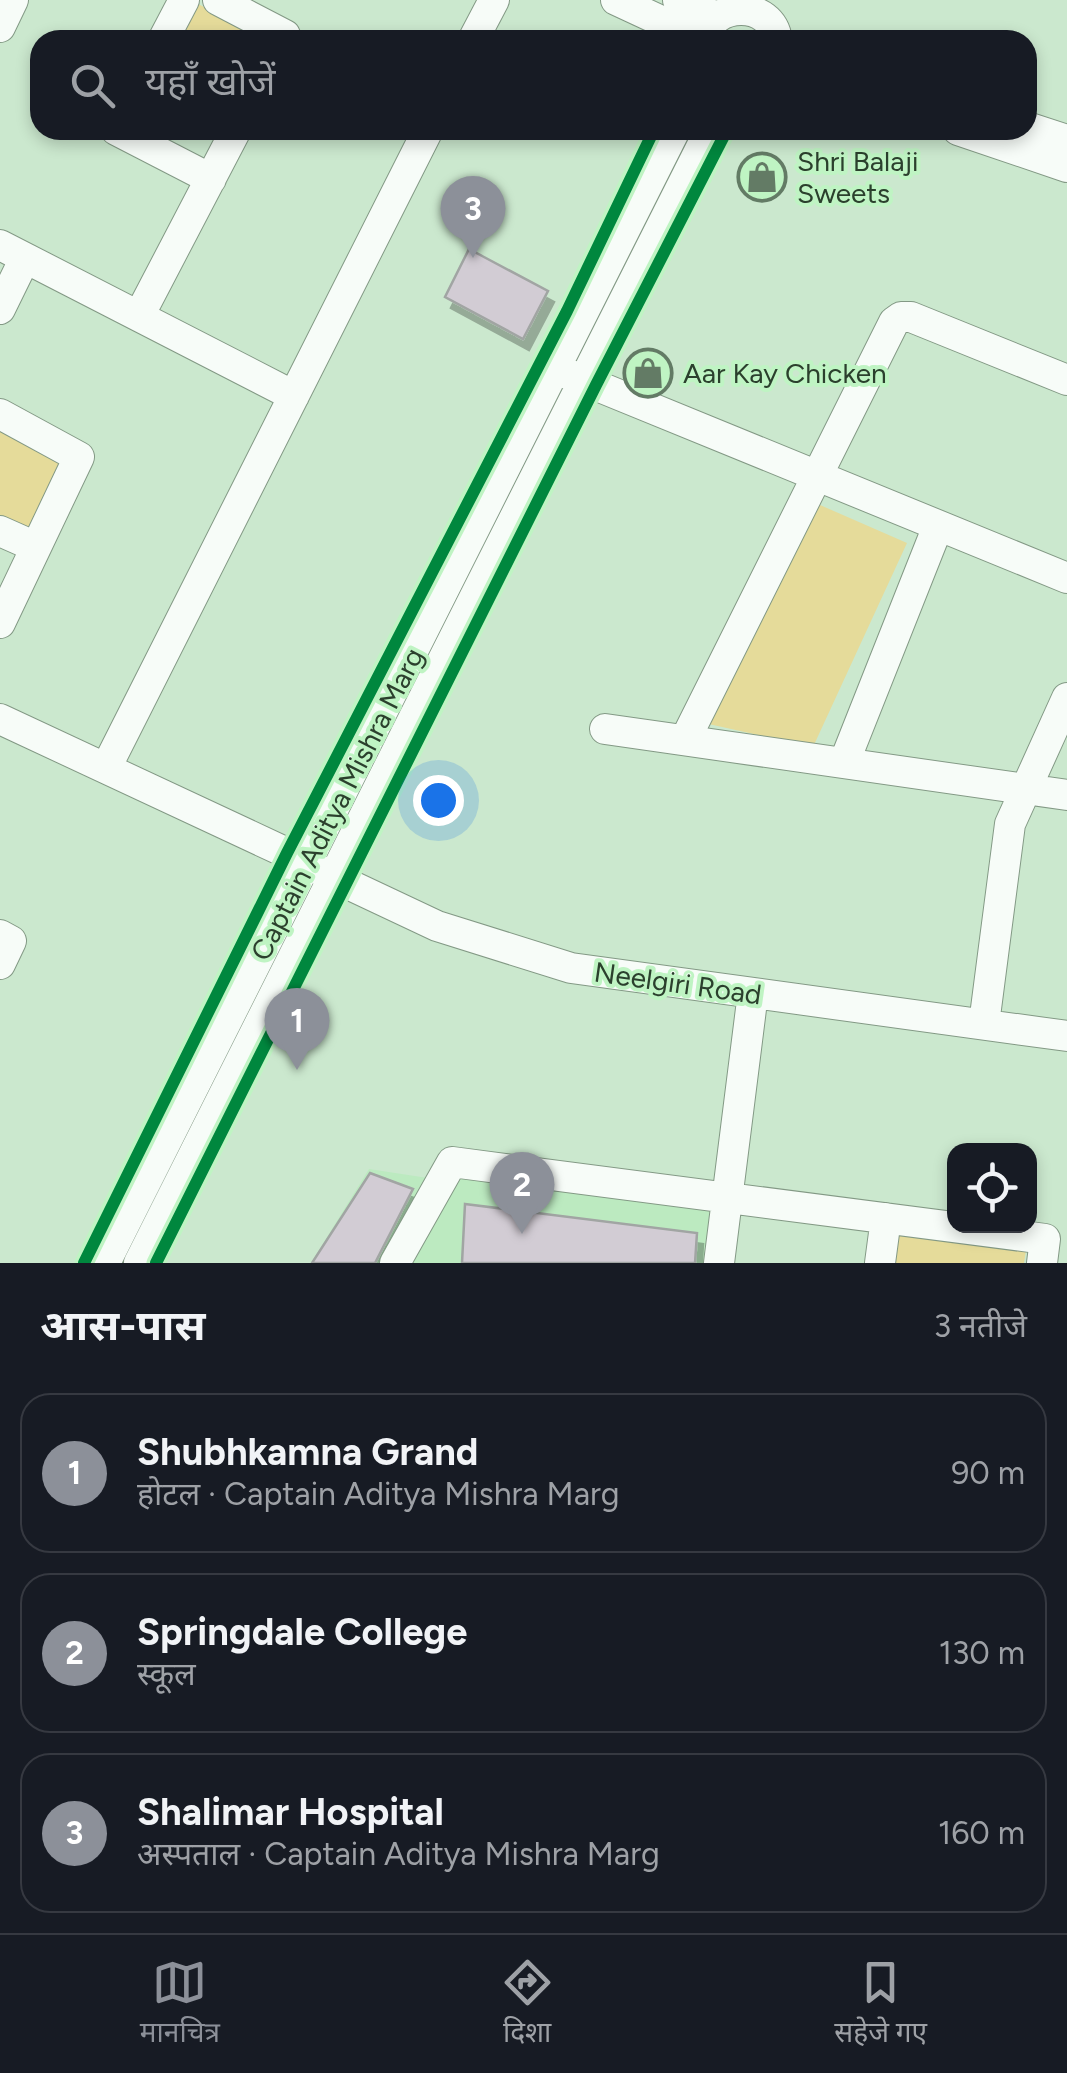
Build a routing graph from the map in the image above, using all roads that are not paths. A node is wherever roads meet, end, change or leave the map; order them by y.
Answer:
1 (13, 0) edge
2 (184, 0) edge
3 (218, 0) edge
4 (494, 0) edge
5 (616, 0) edge
6 (678, 0) edge
7 (759, 11) edge
8 (0, 26) edge
9 (168, 30) edge
10 (277, 30) edge
11 (479, 30) edge
12 (700, 30) edge
13 (704, 30) edge
14 (707, 30) edge
15 (1037, 130) edge
16 (135, 140) edge
17 (231, 140) edge
18 (423, 140) edge
19 (672, 140) edge
20 (704, 140) edge
21 (987, 140) edge
22 (1067, 140) edge
23 (1067, 167) edge
24 (211, 179) junction
25 (13, 251) edge
26 (0, 309) edge
27 (140, 316) junction
28 (570, 374) junction
29 (1067, 380) edge
30 (294, 396) junction
31 (0, 414) edge
32 (816, 476) junction
33 (938, 526) junction
34 (0, 530) edge
35 (36, 547) junction
36 (1067, 578) edge
37 (0, 623) edge
38 (1067, 698) edge
39 (0, 719) edge
40 (605, 729) dead end
41 (685, 740) junction
42 (844, 763) junction
43 (106, 768) junction
44 (1026, 789) junction
45 (1067, 795) edge
46 (320, 870) junction
47 (753, 994) junction
48 (984, 1024) junction
49 (1067, 1036) edge
50 (728, 1198) junction
51 (886, 1218) junction
52 (105, 1263) edge
53 (139, 1263) edge
54 (395, 1263) edge
55 (719, 1263) edge
56 (880, 1263) edge
57 (1042, 1263) edge

1 - 8 street
2 - 9 street
3 - 10 street
4 - 11 street
5 - 12 street
6 - 13 street
7 - 14 street
15 - 22 street
16 - 24 street
17 - 24 street
18 - 30 street
19 - 28 street, Captain Aditya Mishra Marg
20 - 28 street, Captain Aditya Mishra Marg
21 - 23 street
24 - 27 street
25 - 26 street
25 - 27 street
27 - 30 street
28 - 32 street
28 - 46 street, Captain Aditya Mishra Marg
29 - 32 street
30 - 43 street
31 - 35 street
32 - 33 street
32 - 41 street
33 - 36 street
33 - 42 street
34 - 35 street
35 - 37 street
38 - 44 street
39 - 43 street, Neelgiri Road
40 - 41 street
41 - 42 street
42 - 44 street
43 - 46 street, Neelgiri Road
44 - 45 street
44 - 48 street
46 - 47 street, Neelgiri Road
46 - 52 street, Captain Aditya Mishra Marg
46 - 53 street, Captain Aditya Mishra Marg
47 - 48 street, Neelgiri Road
47 - 50 street
48 - 49 street, Neelgiri Road
50 - 51 street
50 - 54 street
50 - 55 street
51 - 56 street
51 - 57 street

